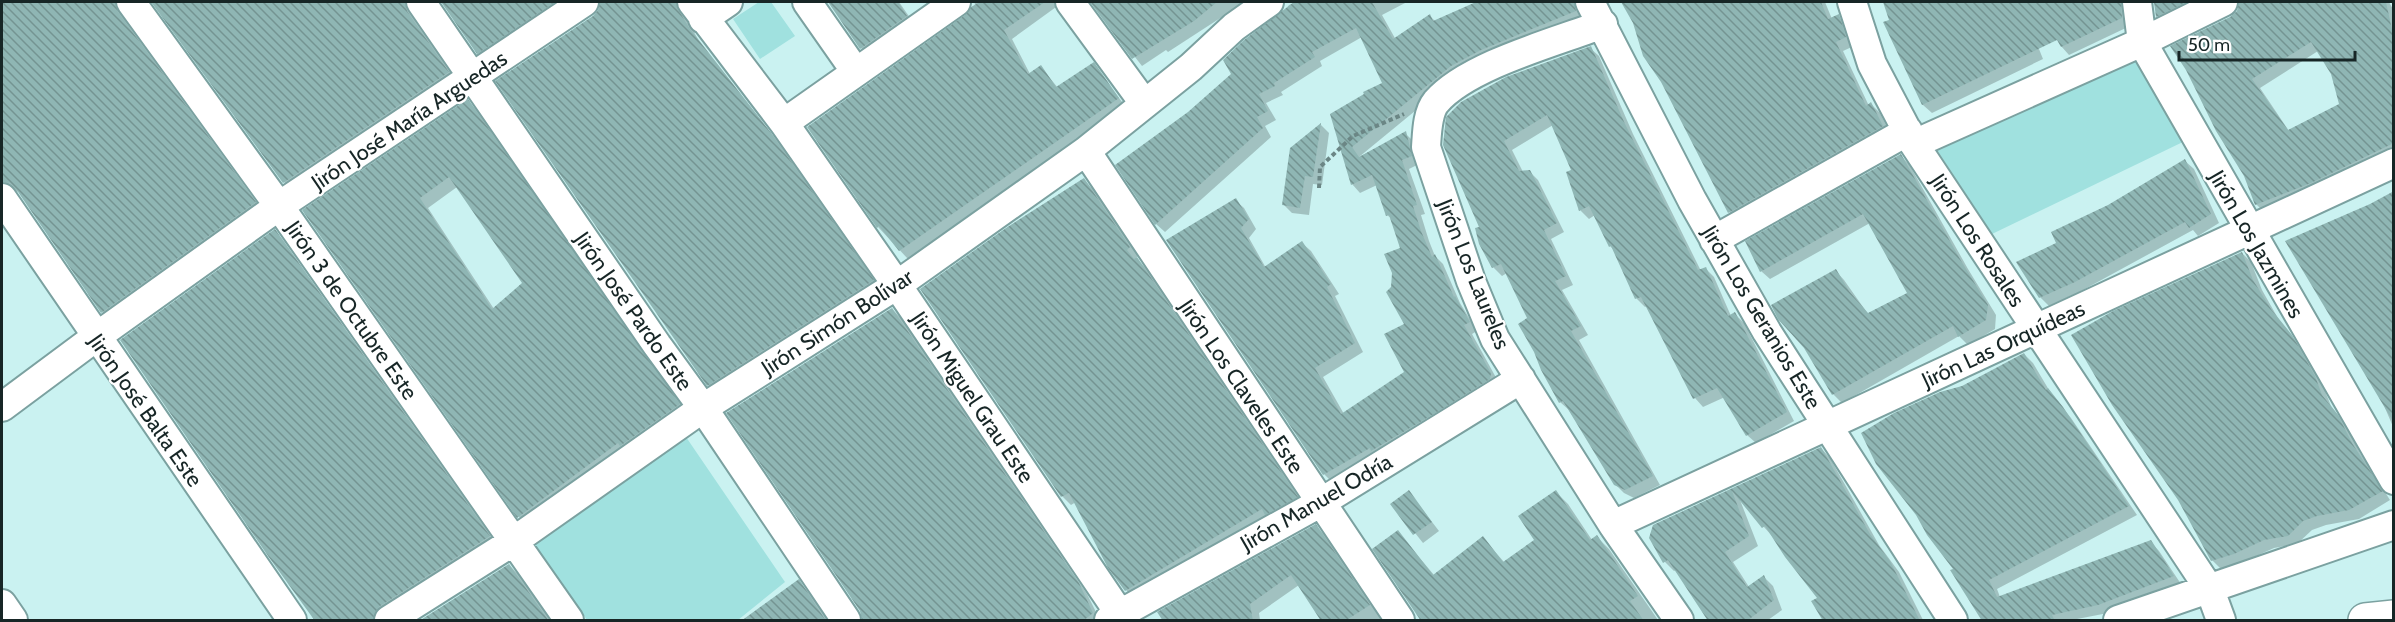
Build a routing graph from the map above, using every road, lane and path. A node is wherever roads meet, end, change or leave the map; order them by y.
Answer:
1 (131, 2) edge
2 (421, 2) edge
3 (584, 2) edge
4 (728, 2) edge
5 (807, 2) edge
6 (956, 2) edge
7 (1070, 2) edge
8 (1269, 2) edge
9 (1852, 2) edge
10 (2137, 2) edge
11 (2223, 2) edge
12 (698, 10) edge
13 (1596, 13) edge
14 (2142, 42) junction
15 (856, 72) junction
16 (472, 78) junction
17 (1144, 103) junction
18 (1432, 111) junction
19 (784, 123) junction
20 (1911, 138) junction
21 (1086, 151) junction
22 (2394, 163) edge
23 (1319, 188) dead end
24 (2, 198) edge
25 (279, 207) junction
26 (2249, 230) junction
27 (1714, 240) junction
28 (897, 285) junction
29 (2037, 328) junction
30 (96, 337) junction
31 (1521, 379) junction
32 (2, 407) edge
33 (703, 408) junction
34 (1827, 425) junction
35 (2394, 480) edge
36 (1320, 503) junction
37 (1612, 525) junction
38 (2394, 525) edge
39 (514, 541) junction
40 (2210, 590) junction
41 (2, 604) edge
42 (2394, 617) edge
43 (1117, 618) edge
44 (13, 621) edge
45 (292, 621) edge
46 (389, 621) edge
47 (569, 621) edge
48 (846, 621) edge
49 (1400, 621) edge
50 (1679, 621) edge
51 (1953, 621) edge
52 (2118, 621) edge
53 (2221, 621) edge
54 (2365, 621) edge

1 - 25 street, Jirón 3 de Octubre Este
2 - 16 street, Jirón José Pardo Este
3 - 16 street, Jirón José María Arguedas
4 - 12 street
5 - 15 street
6 - 15 street
7 - 17 street
8 - 17 street, Jirón Simón Bolívar
9 - 20 street, Jirón Los Rosales
10 - 14 street, Jirón Los Jazmines
11 - 14 street
12 - 19 street, Jirón Miguel Grau Este
13 - 18 street
13 - 27 street, Jirón Los Geranios Este
14 - 20 street
14 - 26 street, Jirón Los Jazmines
15 - 19 street
16 - 25 street, Jirón José María Arguedas
16 - 33 street, Jirón José Pardo Este
17 - 21 street, Jirón Simón Bolívar
18 - 23 path
18 - 31 street, Jirón Los Laureles
19 - 28 street, Jirón Miguel Grau Este
20 - 27 street
20 - 29 street, Jirón Los Rosales
21 - 28 street, Jirón Simón Bolívar
21 - 36 street, Jirón Los Claveles Este
22 - 26 street, Jirón Las Orquídeas
24 - 30 street, Jirón José Balta Este
25 - 30 street, Jirón José María Arguedas
25 - 39 street, Jirón 3 de Octubre Este
26 - 29 street, Jirón Las Orquídeas
26 - 35 street, Jirón Los Jazmines
27 - 34 street, Jirón Los Geranios Este
28 - 33 street, Jirón Simón Bolívar
28 - 43 street, Jirón Miguel Grau Este
29 - 34 street, Jirón Las Orquídeas
29 - 40 street, Jirón Los Rosales
30 - 32 street, Jirón José María Arguedas
30 - 45 street, Jirón José Balta Este
31 - 36 street, Jirón Manuel Odría
31 - 37 street, Jirón Los Laureles
33 - 39 street, Jirón Simón Bolívar
33 - 48 street, Jirón José Pardo Este
34 - 37 street, Jirón Las Orquídeas
34 - 51 street, Jirón Los Geranios Este
36 - 43 street, Jirón Manuel Odría
36 - 49 street, Jirón Los Claveles Este
37 - 50 street, Jirón Los Laureles
38 - 40 street
39 - 46 street, Jirón Simón Bolívar
39 - 47 street, Jirón 3 de Octubre Este
40 - 52 street
40 - 53 street, Jirón Los Rosales
41 - 44 street
42 - 54 highway

